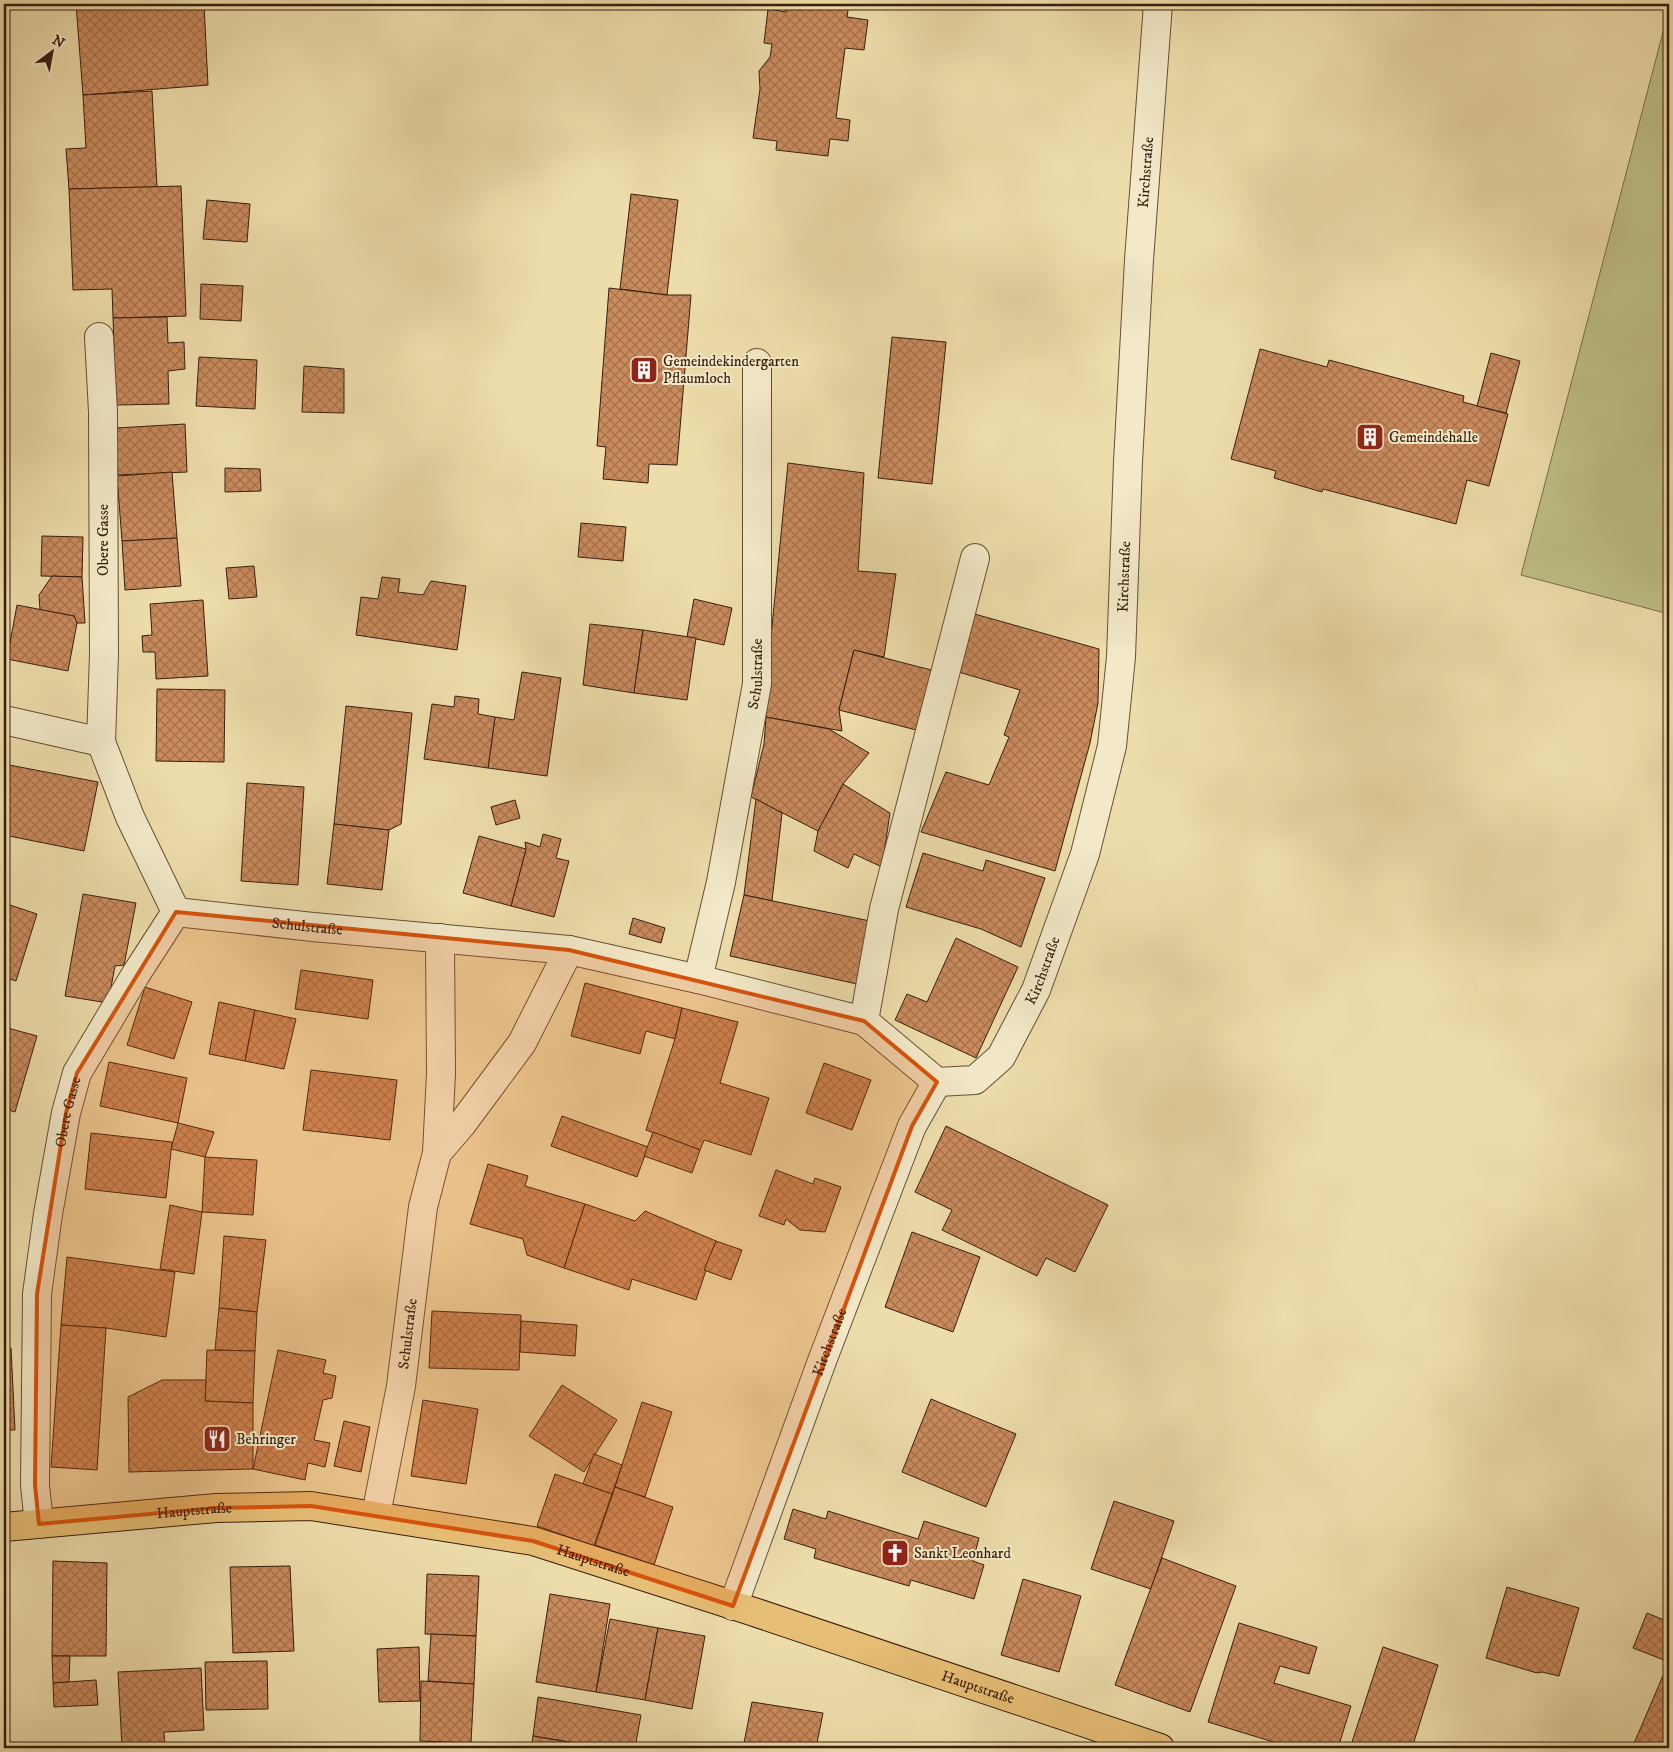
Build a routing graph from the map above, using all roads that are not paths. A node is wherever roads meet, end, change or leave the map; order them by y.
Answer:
1 (1158, 4) edge
2 (99, 337) dead end
3 (757, 363) dead end
4 (975, 558) dead end
5 (4, 720) edge
6 (101, 742) junction
7 (176, 912) junction
8 (440, 938) junction
9 (569, 950) junction
10 (698, 979) junction
11 (864, 1021) junction
12 (937, 1082) junction
13 (437, 1153) junction
14 (376, 1515) junction
15 (39, 1524) junction
16 (4, 1527) edge
17 (733, 1606) junction
18 (1160, 1748) edge

1 - 12 street, Kirchstraße
2 - 6 street, Obere Gasse
3 - 10 street, Schulstraße
4 - 11 street
5 - 6 street
6 - 7 street, Obere Gasse
7 - 8 street, Schulstraße
7 - 15 street, Obere Gasse
8 - 9 street, Schulstraße
8 - 13 street, Schulstraße
9 - 10 street, Schulstraße
9 - 13 street, Schulstraße
10 - 11 street, Schulstraße
11 - 12 street
12 - 17 street, Kirchstraße
13 - 14 street, Schulstraße
14 - 15 main road, Hauptstraße
14 - 17 main road, Hauptstraße
15 - 16 main road, Hauptstraße
17 - 18 main road, Hauptstraße

